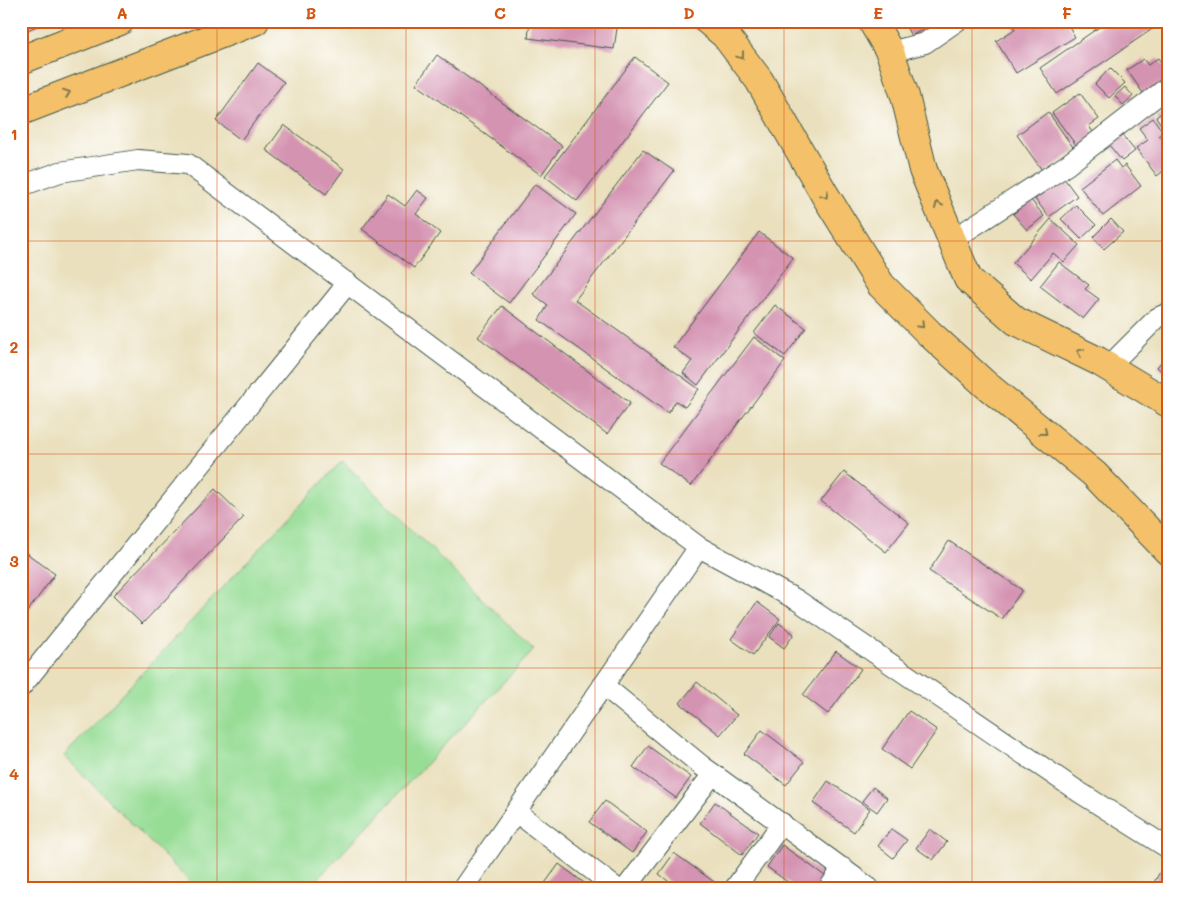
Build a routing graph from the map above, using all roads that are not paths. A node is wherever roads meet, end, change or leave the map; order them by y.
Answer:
1 (120, 21) edge
2 (256, 21) edge
3 (708, 21) edge
4 (872, 21) edge
5 (957, 21) edge
6 (890, 52) junction
7 (21, 60) edge
8 (1168, 87) edge
9 (21, 110) edge
10 (21, 186) edge
11 (952, 240) junction
12 (348, 284) junction
13 (1168, 313) edge
14 (1108, 367) junction
15 (1168, 403) edge
16 (699, 547) junction
17 (1168, 550) edge
18 (603, 685) junction
19 (21, 686) edge
20 (713, 774) junction
21 (516, 812) junction
22 (782, 823) junction
23 (1168, 848) edge
24 (843, 868) junction
25 (463, 888) edge
26 (616, 888) edge
27 (626, 888) edge
28 (734, 888) edge
29 (829, 888) edge
30 (869, 888) edge

1 - 7 highway
9 -> 2 highway
3 -> 17 highway
4 - 6 highway
5 - 6 street
11 -> 6 highway
8 - 11 street
10 - 12 street
14 -> 11 highway
12 - 16 street
12 - 19 street
13 - 14 street
14 - 15 highway
16 - 18 street
16 - 23 street
18 - 20 street
18 - 21 street
20 - 22 street
20 - 27 street
21 - 25 street
21 - 26 street
22 - 24 street
22 - 28 street
24 - 29 street
24 - 30 street

